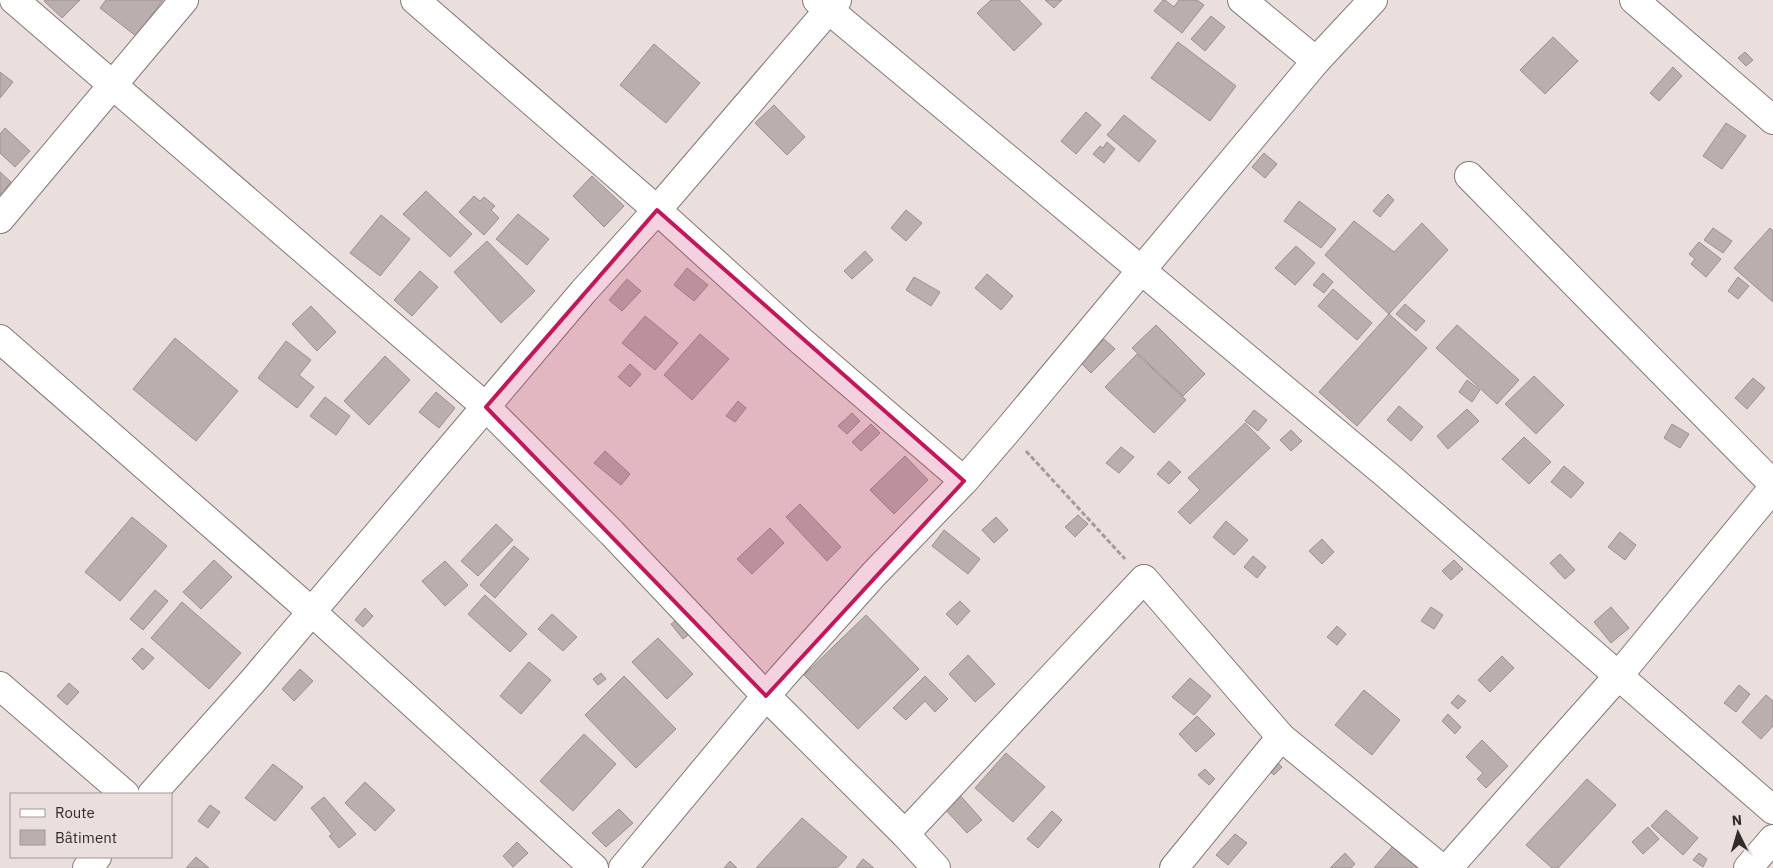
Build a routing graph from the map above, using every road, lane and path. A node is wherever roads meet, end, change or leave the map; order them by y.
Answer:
1 (14, 0) edge
2 (184, 0) edge
3 (415, 0) edge
4 (1242, 0) edge
5 (1372, 0) edge
6 (1634, 0) edge
7 (828, 3) edge
8 (1316, 61) junction
9 (112, 86) junction
10 (1773, 120) edge
11 (1469, 176) dead end
12 (657, 210) junction
13 (0, 219) edge
14 (1142, 271) junction
15 (0, 339) edge
16 (486, 407) junction
17 (1007, 432) junction
18 (964, 481) junction
19 (1773, 486) edge
20 (1144, 579) junction
21 (312, 612) junction
22 (1619, 675) junction
23 (0, 686) edge
24 (766, 696) junction
25 (1281, 737) junction
26 (124, 793) edge
27 (153, 793) edge
28 (1773, 810) edge
29 (905, 834) junction
30 (1773, 839) edge
31 (95, 858) edge
32 (86, 868) edge
33 (594, 868) edge
34 (624, 868) edge
35 (936, 868) edge
36 (1174, 868) edge
37 (1441, 868) edge
38 (1448, 868) edge
39 (1748, 868) edge

1 - 9 street
2 - 9 street
3 - 12 street
4 - 8 street
5 - 8 street
6 - 10 street
7 - 12 street
7 - 14 street
8 - 14 street
9 - 13 street
9 - 16 street
11 - 19 street
12 - 16 street
12 - 18 street
14 - 17 street
14 - 22 street
15 - 21 street
16 - 21 street
16 - 24 street
17 - 18 street
17 - 20 path
18 - 24 street
19 - 22 street
20 - 25 street
20 - 29 street
21 - 27 street
21 - 33 street
22 - 28 street
22 - 38 street
23 - 26 street
24 - 29 street
24 - 34 street
25 - 36 street
25 - 37 street
29 - 35 street
30 - 39 street
31 - 32 street

